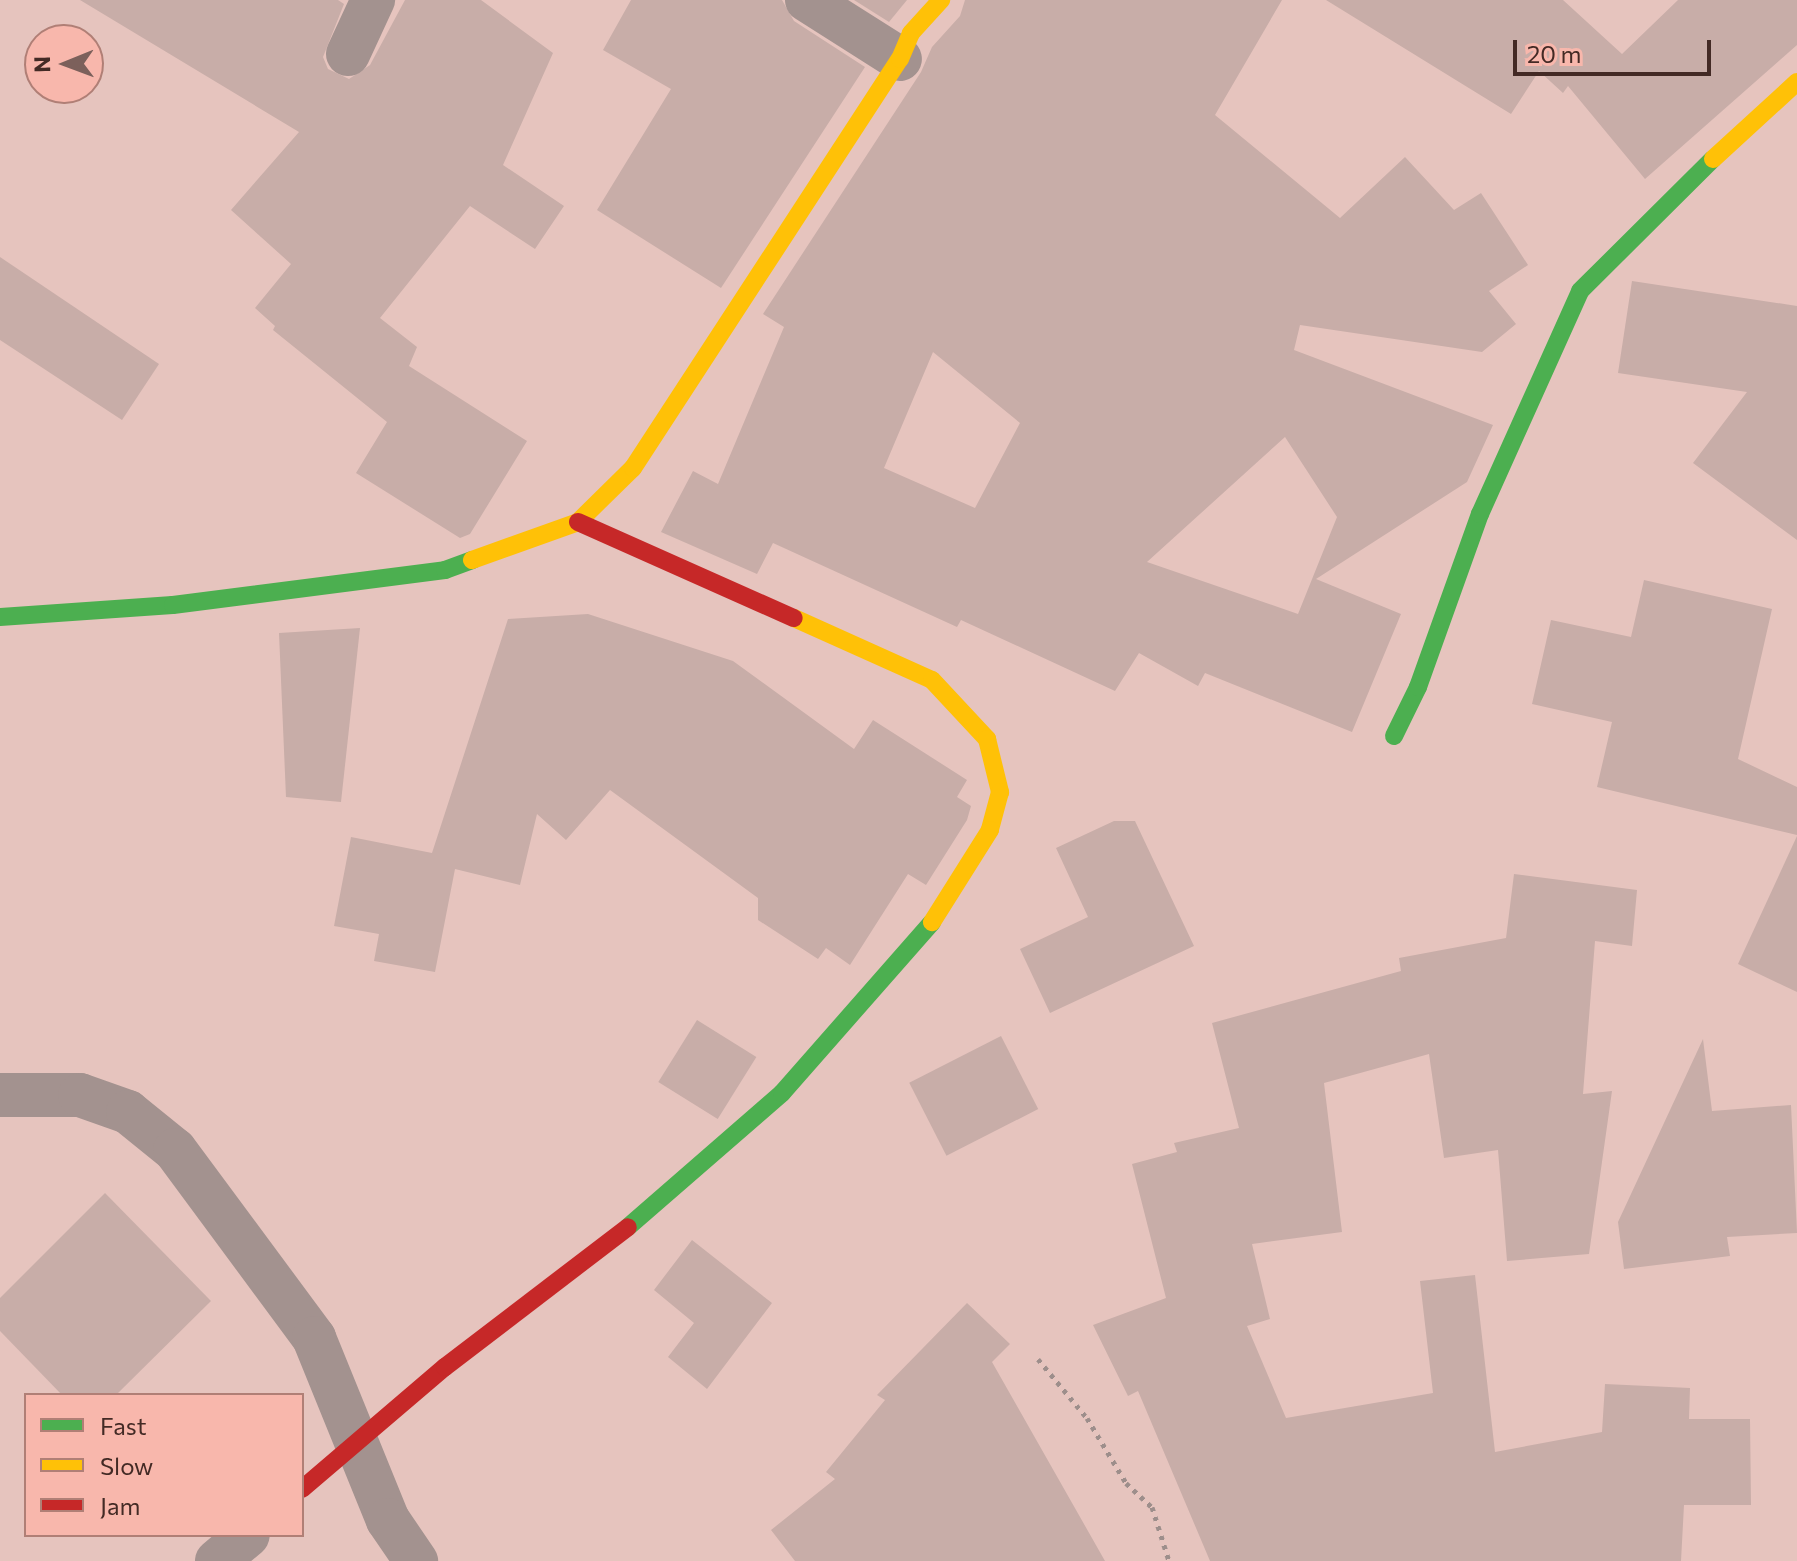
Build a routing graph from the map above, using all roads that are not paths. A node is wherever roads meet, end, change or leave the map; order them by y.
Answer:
1 (373, 0) edge
2 (807, 0) edge
3 (941, 0) edge
4 (348, 54) dead end
5 (900, 59) junction
6 (1797, 82) edge
7 (578, 522) junction
8 (0, 617) edge
9 (1394, 736) dead end
10 (0, 1095) edge
11 (356, 1443) junction
12 (304, 1487) edge
13 (246, 1537) edge
14 (217, 1561) edge
15 (416, 1561) edge

1 - 4 street
2 - 5 street
3 - 5 street
5 - 7 street
6 - 9 street
7 - 8 street
7 - 11 street
10 - 11 street
11 - 12 street
11 - 15 street
13 - 14 street

